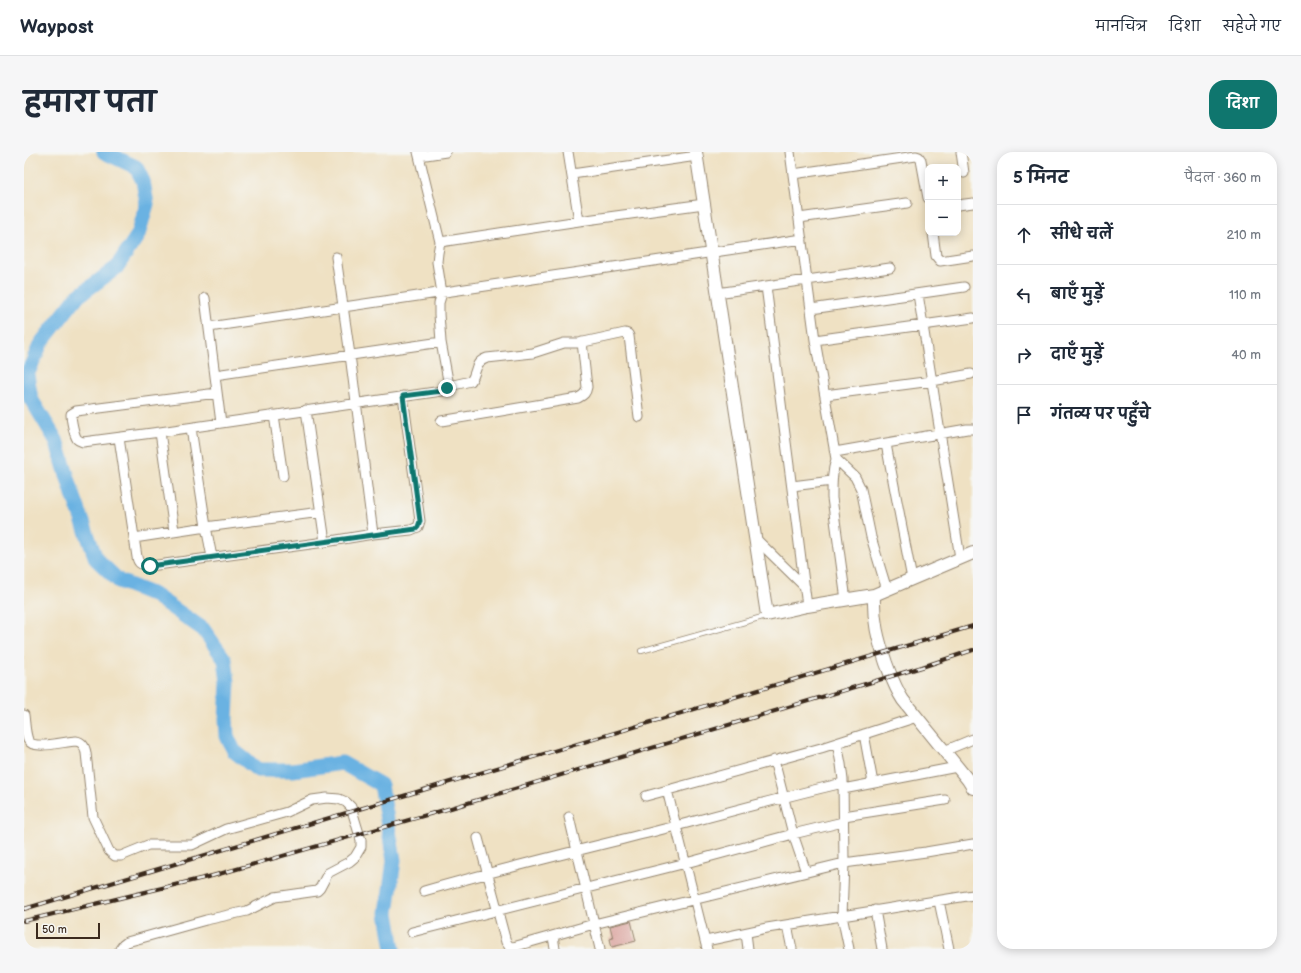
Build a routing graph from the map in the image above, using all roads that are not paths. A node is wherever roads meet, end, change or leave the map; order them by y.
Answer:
1 (446, 152) edge
2 (568, 152) edge
3 (790, 152) edge
4 (961, 152) edge
5 (418, 154) edge
6 (696, 154) edge
7 (889, 156) edge
8 (964, 173) dead end
9 (572, 174) junction
10 (793, 174) junction
11 (925, 181) edge
12 (907, 203) dead end
13 (973, 203) edge
14 (704, 204) junction
15 (961, 205) edge
16 (799, 218) junction
17 (579, 221) junction
18 (933, 236) edge
19 (802, 239) junction
20 (440, 242) junction
21 (711, 253) junction
22 (973, 256) edge
23 (336, 257) dead end
24 (890, 268) dead end
25 (807, 280) junction
26 (766, 286) junction
27 (964, 287) dead end
28 (442, 293) junction
29 (717, 293) junction
30 (918, 294) junction
31 (205, 298) dead end
32 (343, 308) junction
33 (811, 309) junction
34 (973, 318) edge
35 (923, 325) junction
36 (209, 328) junction
37 (815, 340) junction
38 (441, 342) junction
39 (582, 342) junction
40 (350, 355) junction
41 (971, 374) dead end
42 (215, 376) junction
43 (932, 381) junction
44 (449, 386) junction
45 (217, 393) junction
46 (825, 395) junction
47 (403, 396) junction
48 (357, 403) junction
49 (306, 410) junction
50 (274, 415) junction
51 (639, 417) dead end
52 (441, 421) dead end
53 (221, 423) junction
54 (191, 428) junction
55 (973, 429) edge
56 (160, 432) junction
57 (940, 434) junction
58 (119, 438) junction
59 (886, 444) junction
60 (836, 455) junction
61 (283, 476) dead end
62 (832, 481) junction
63 (792, 486) junction
64 (321, 512) junction
65 (206, 527) junction
66 (174, 531) junction
67 (373, 534) junction
68 (134, 538) junction
69 (755, 538) junction
70 (325, 542) junction
71 (973, 553) edge
72 (212, 557) junction
73 (960, 558) junction
74 (912, 579) junction
75 (805, 587) junction
76 (887, 590) junction
77 (874, 595) junction
78 (846, 600) junction
79 (807, 606) junction
80 (767, 615) junction
81 (641, 651) dead end
82 (24, 715) edge
83 (917, 717) junction
84 (864, 734) junction
85 (973, 739) edge
86 (837, 743) junction
87 (944, 751) junction
88 (774, 760) junction
89 (957, 767) junction
90 (873, 783) junction
91 (843, 786) junction
92 (973, 788) edge
93 (667, 790) junction
94 (646, 796) dead end
95 (783, 797) junction
96 (945, 800) dead end
97 (568, 817) dead end
98 (844, 819) junction
99 (677, 826) junction
100 (793, 834) junction
101 (478, 838) dead end
102 (973, 844) edge
103 (577, 850) junction
104 (686, 863) junction
105 (844, 863) junction
106 (806, 872) junction
107 (487, 873) junction
108 (586, 888) junction
109 (424, 891) dead end
110 (973, 895) edge
111 (695, 900) junction
112 (939, 901) junction
113 (497, 910) junction
114 (875, 910) junction
115 (842, 916) junction
116 (594, 924) junction
117 (787, 925) junction
118 (412, 932) dead end
119 (746, 933) junction
120 (553, 936) junction
121 (707, 945) edge
122 (120, 949) edge
123 (555, 949) edge
124 (600, 949) edge
125 (748, 949) edge
126 (792, 949) edge
127 (849, 949) edge
128 (882, 949) edge
129 (949, 949) edge

1 - 5 street
2 - 9 street
3 - 10 street
4 - 8 street
5 - 20 street
6 - 9 street
6 - 14 street
7 - 10 street
7 - 11 street
9 - 17 street
10 - 16 street
12 - 16 street
13 - 15 street
14 - 17 street
14 - 21 street
16 - 19 street
17 - 20 street
18 - 22 street
19 - 21 street
19 - 25 street
20 - 28 street
21 - 28 street
21 - 29 street
23 - 32 street
24 - 25 street
25 - 26 street
25 - 33 street
26 - 29 street
26 - 63 street
27 - 30 street
28 - 32 street
28 - 38 street
29 - 69 street
30 - 33 street
30 - 35 street
31 - 36 street
32 - 36 street
32 - 40 street
33 - 37 street
34 - 35 street
35 - 37 street
35 - 43 street
36 - 42 street
37 - 46 street
38 - 40 street
38 - 44 street
39 - 44 street
39 - 51 street
39 - 52 street
40 - 42 street
40 - 48 street
41 - 43 street
42 - 45 street
43 - 46 street
43 - 57 street
44 - 47 street
45 - 53 street
45 - 58 street
46 - 60 street
47 - 48 street
47 - 67 street
48 - 49 street
48 - 67 street
49 - 50 street
49 - 64 street
50 - 53 street
50 - 61 street
53 - 54 street
54 - 56 street
54 - 65 street
55 - 57 street
56 - 58 street
56 - 66 street
57 - 59 street
57 - 73 street
58 - 68 street
59 - 60 street
59 - 74 street
60 - 62 street
60 - 76 street
62 - 63 street
62 - 78 street
63 - 75 street
64 - 65 street
64 - 70 street
65 - 66 street
65 - 72 street
66 - 68 street
67 - 70 street
68 - 72 street
69 - 75 street
69 - 80 street
70 - 72 street
71 - 73 street
73 - 74 street
74 - 76 street
75 - 79 street
76 - 77 street
77 - 78 street
77 - 83 street
78 - 79 street
79 - 80 street
80 - 81 lane
82 - 122 street
83 - 84 street
83 - 87 street
84 - 86 street
84 - 90 street
85 - 87 street
86 - 88 street
86 - 91 street
87 - 89 street
88 - 93 street
88 - 95 street
89 - 90 street
89 - 92 street
90 - 91 street
91 - 95 street
91 - 98 street
93 - 94 street
93 - 99 street
95 - 99 street
95 - 100 street
96 - 98 street
97 - 103 street
98 - 100 street
98 - 105 street
99 - 103 street
99 - 104 street
100 - 104 street
100 - 106 street
101 - 107 street
102 - 105 street
103 - 107 street
103 - 108 street
104 - 108 street
104 - 111 street
105 - 106 street
105 - 115 street
106 - 111 street
107 - 109 street
107 - 113 street
108 - 113 street
108 - 116 street
110 - 112 street
111 - 116 street
111 - 121 street
112 - 114 street
112 - 129 street
113 - 118 street
113 - 120 street
114 - 115 street
114 - 128 street
115 - 117 street
115 - 127 street
116 - 120 street
116 - 124 street
117 - 119 street
117 - 126 street
119 - 121 street
119 - 125 street
120 - 123 street

